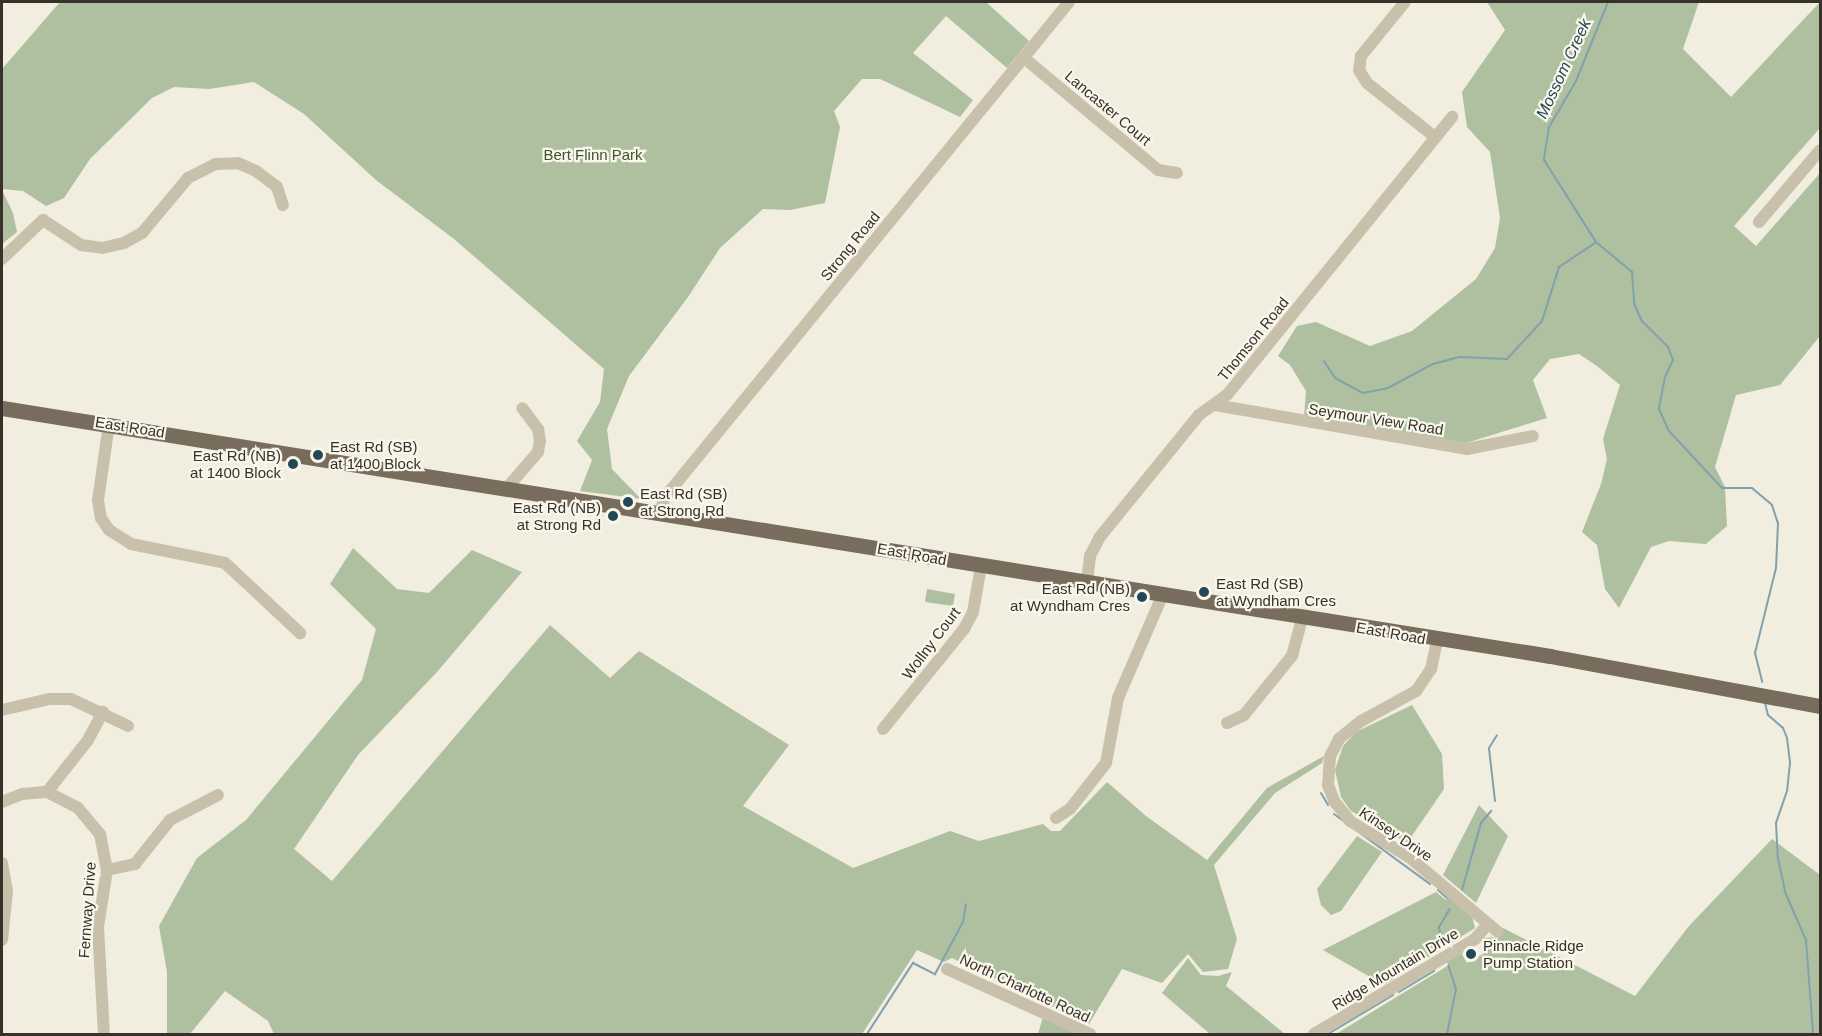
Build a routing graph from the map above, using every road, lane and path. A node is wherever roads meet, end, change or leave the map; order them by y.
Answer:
1 (1069, 2) edge
2 (1405, 2) edge
3 (1023, 57) junction
4 (1452, 117) dead end
5 (1435, 137) junction
6 (1821, 150) edge
7 (1177, 173) dead end
8 (283, 205) dead end
9 (1759, 222) dead end
10 (2, 259) edge
11 (1215, 405) junction
12 (2, 408) edge
13 (522, 408) dead end
14 (109, 424) junction
15 (1533, 436) dead end
16 (505, 490) junction
17 (660, 512) junction
18 (981, 566) junction
19 (1087, 581) junction
20 (1163, 594) junction
21 (1302, 618) junction
22 (300, 633) dead end
23 (1437, 641) junction
24 (1821, 705) edge
25 (2, 710) edge
26 (102, 712) junction
27 (1227, 723) dead end
28 (128, 726) dead end
29 (883, 729) dead end
30 (47, 792) junction
31 (218, 795) dead end
32 (2, 802) edge
33 (1056, 818) dead end
34 (2, 863) edge
35 (108, 870) junction
36 (1493, 928) joint
37 (2, 940) edge
38 (947, 969) dead end
39 (104, 1035) edge
40 (1090, 1035) edge
41 (1314, 1035) edge

1 - 3 street, Strong Road
2 - 5 street
3 - 7 street, Lancaster Court
3 - 17 street, Strong Road
4 - 5 street, Thomson Road
5 - 11 street, Thomson Road
6 - 9 street
8 - 10 street
11 - 15 street, Seymour View Road
11 - 19 street, Thomson Road
12 - 14 main road, East Road
13 - 16 street
14 - 16 main road, East Road
14 - 22 street
16 - 17 main road, East Road
17 - 18 main road, East Road
18 - 19 main road, East Road
18 - 29 street, Wollny Court
19 - 20 main road, East Road
20 - 21 main road, East Road
20 - 33 street
21 - 23 main road, East Road
21 - 27 street
23 - 24 main road, East Road
23 - 36 street, Kinsey Drive
25 - 26 street
26 - 28 street
26 - 30 street
30 - 32 street
30 - 35 street, Fernway Drive
31 - 35 street
34 - 37 street
35 - 39 street, Fernway Drive
36 - 41 street, Ridge Mountain Drive
38 - 40 street, North Charlotte Road

